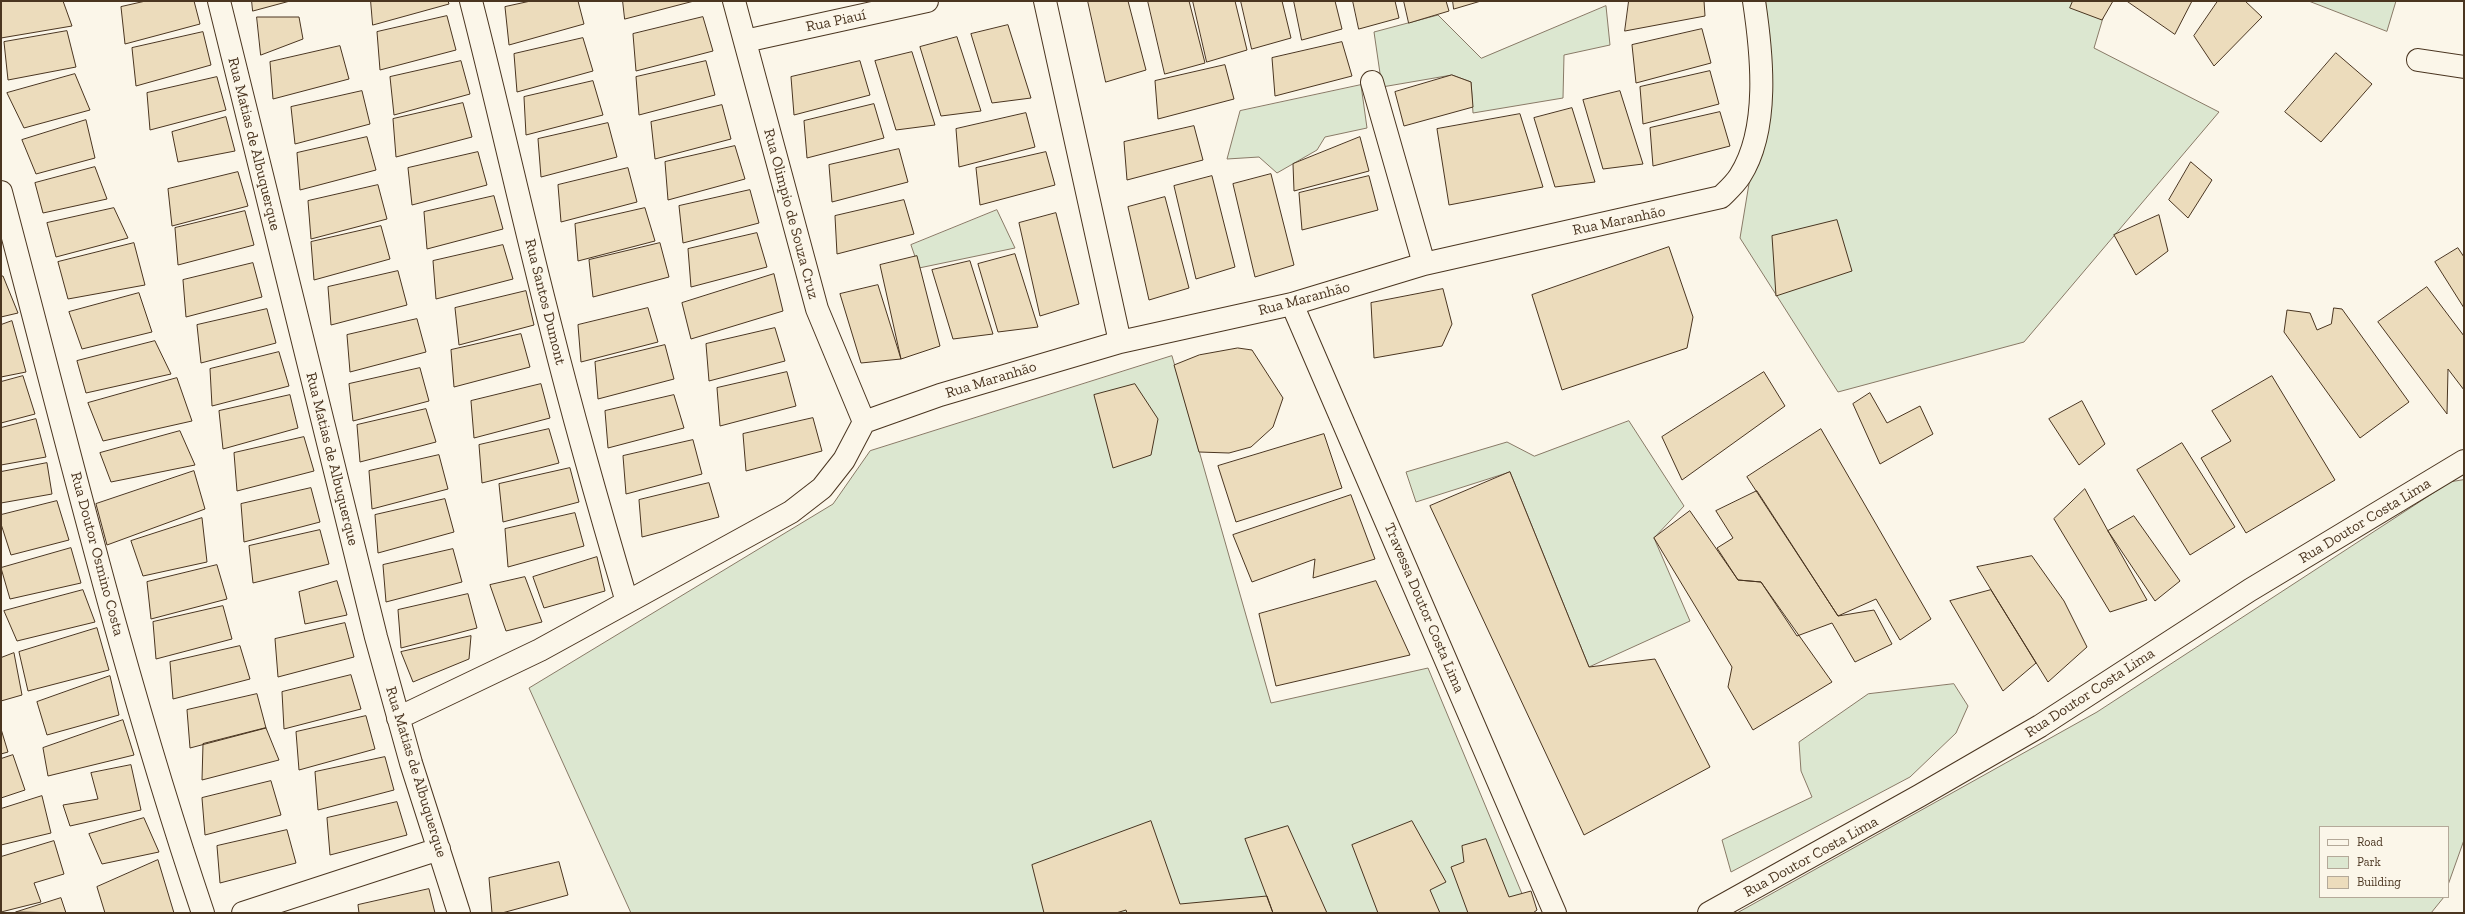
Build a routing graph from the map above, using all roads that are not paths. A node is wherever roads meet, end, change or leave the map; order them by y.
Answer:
1 (219, 1) edge
2 (471, 1) edge
3 (734, 1) edge
4 (928, 1) edge
5 (1045, 1) edge
6 (1754, 1) edge
7 (745, 41) junction
8 (2418, 60) dead end
9 (2464, 67) edge
10 (1372, 82) dead end
11 (1, 192) edge
12 (1424, 264) junction
13 (1292, 304) junction
14 (1120, 342) junction
15 (864, 422) junction
16 (2464, 461) edge
17 (627, 602) junction
18 (398, 718) junction
19 (439, 849) junction
20 (203, 913) edge
21 (243, 913) edge
22 (459, 913) edge
23 (1555, 913) edge
24 (1709, 913) edge

1 - 18 street, Rua Matias de Albuquerque
2 - 17 street, Rua Santos Dumont
3 - 7 street, Rua Olimpio de Souza Cruz
4 - 7 street, Rua Piauí
5 - 14 street
6 - 12 street, Rua Maranhão
7 - 15 street, Rua Olimpio de Souza Cruz
8 - 9 street
10 - 12 street
11 - 20 street, Rua Doutor Osmino Costa
12 - 13 street, Rua Maranhão
13 - 14 street, Rua Maranhão
13 - 23 street, Travessa Doutor Costa Lima
14 - 15 street, Rua Maranhão
15 - 17 street
16 - 24 street, Rua Doutor Costa Lima
17 - 18 street
18 - 19 street, Rua Matias de Albuquerque
19 - 21 street
19 - 22 street, Rua Matias de Albuquerque

